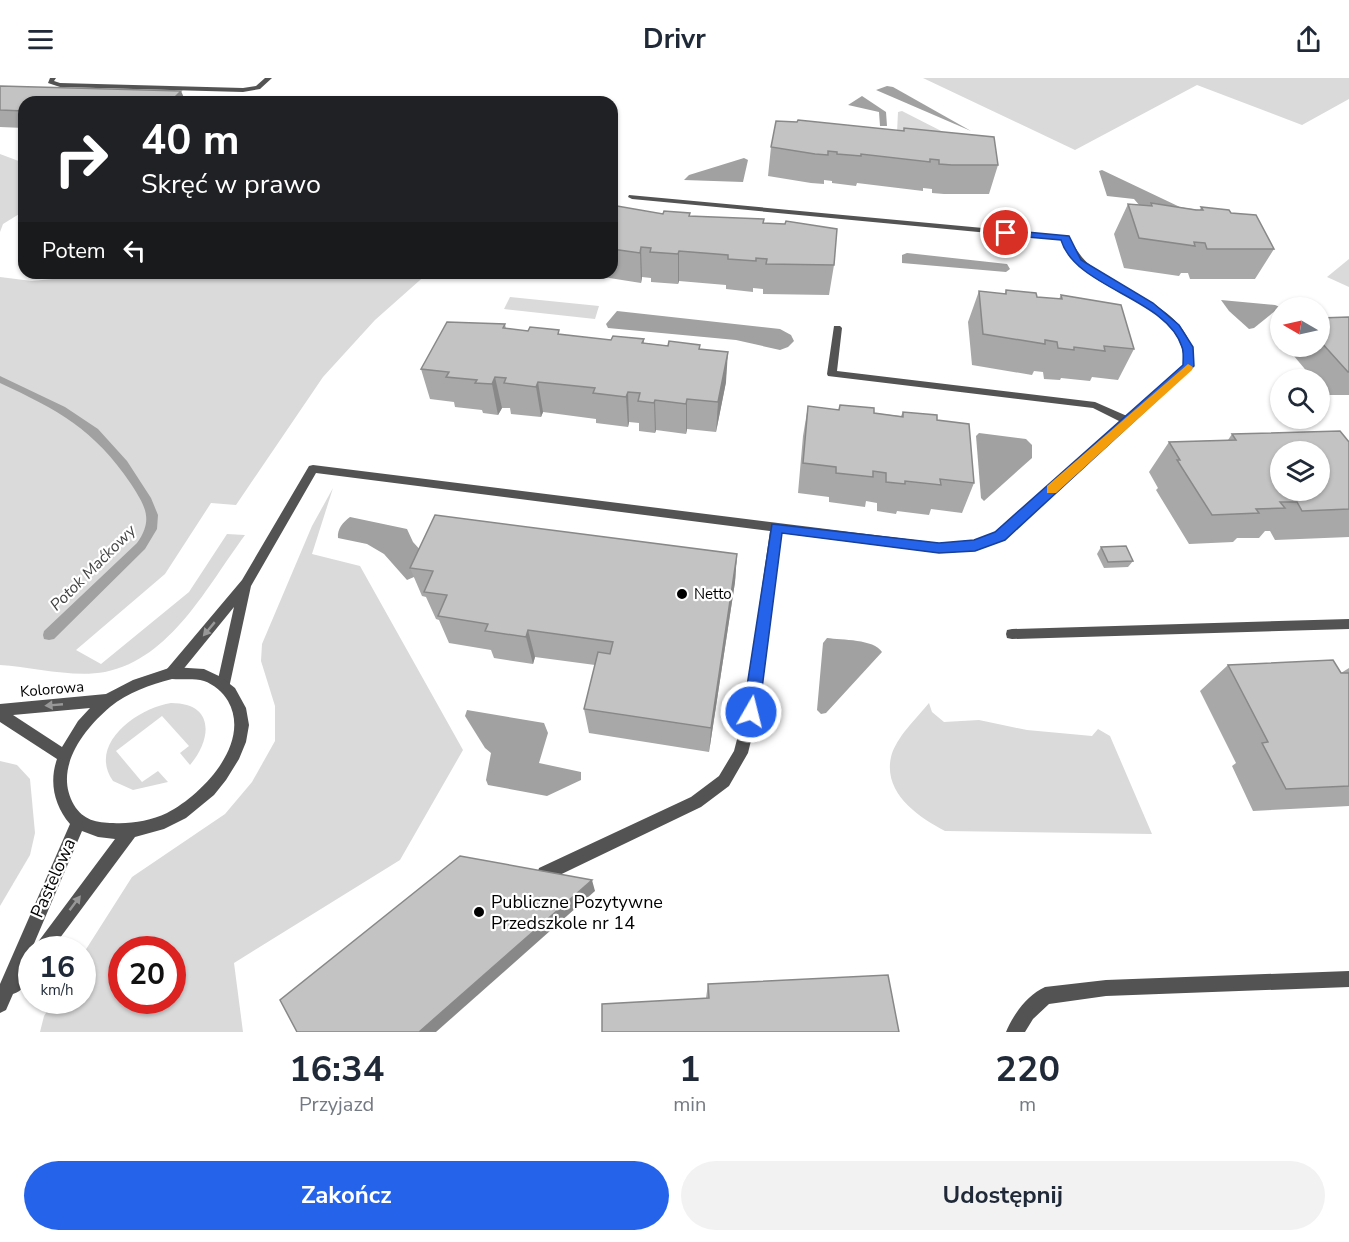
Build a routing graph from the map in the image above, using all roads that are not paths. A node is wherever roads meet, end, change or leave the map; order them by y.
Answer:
1 (53, 78) edge
2 (269, 78) edge
3 (632, 197) dead end
4 (837, 328) dead end
5 (1128, 422) junction
6 (776, 528) junction
7 (246, 584) junction
8 (1349, 624) edge
9 (1012, 634) dead end
10 (172, 673) junction
11 (224, 684) junction
12 (107, 700) junction
13 (0, 712) edge
14 (63, 756) junction
15 (78, 822) junction
16 (130, 832) junction
17 (545, 874) edge
18 (51, 936) edge
19 (1349, 979) edge
20 (18, 980) edge
21 (1, 1003) edge
22 (1015, 1032) edge

1 - 2 street
3 - 5 street
4 - 5 street
5 - 6 street
6 - 7 street
6 - 17 street
7 -> 10 street
7 - 11 street
8 - 9 street
10 - 11 street
10 - 12 street
11 - 16 street
12 -> 13 street, Kolorowa
12 - 14 street
13 - 14 street, Kolorowa
14 - 15 street
15 - 16 street
15 - 21 street, Pastelowa
18 -> 16 street, Pastelowa
19 - 22 street
20 - 21 street, Pastelowa

